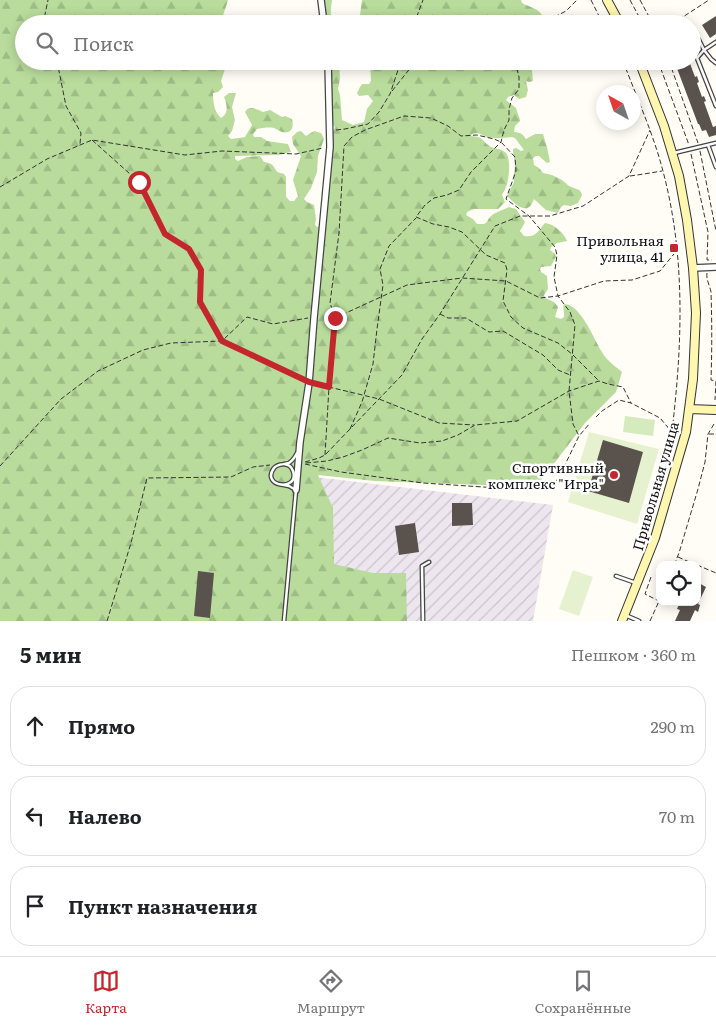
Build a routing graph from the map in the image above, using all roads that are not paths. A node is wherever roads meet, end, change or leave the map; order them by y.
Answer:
1 (321, 0) edge
2 (607, 0) edge
3 (323, 15) edge
4 (615, 15) edge
5 (716, 42) edge
6 (701, 44) edge
7 (704, 50) junction
8 (701, 53) edge
9 (716, 63) edge
10 (701, 68) edge
11 (328, 70) edge
12 (642, 70) edge
13 (716, 106) edge
14 (716, 144) edge
15 (708, 145) junction
16 (672, 153) junction
17 (716, 167) edge
18 (716, 267) edge
19 (693, 268) junction
20 (689, 409) junction
21 (716, 410) edge
22 (300, 442) junction
23 (284, 464) junction
24 (284, 485) junction
25 (296, 490) junction
26 (429, 562) dead end
27 (616, 576) dead end
28 (637, 583) junction
29 (623, 618) edge
30 (284, 621) edge
31 (423, 621) edge
32 (639, 621) edge

1 - 3 street
2 - 4 main road
5 - 7 lane
6 - 7 lane
7 - 8 lane
7 - 9 lane
10 - 13 lane
11 - 22 street
12 - 16 main road, Привольная улица
14 - 15 lane
15 - 16 lane
15 - 17 lane
16 - 19 main road, Привольная улица
18 - 19 street
19 - 20 main road, Привольная улица
20 - 21 main road
20 - 28 main road, Привольная улица
22 - 23 lane
22 - 25 street
23 - 24 lane
23 - 24 lane
24 - 25 lane
25 - 30 lane
26 - 31 lane
27 - 28 lane
28 - 29 main road, Привольная улица
29 - 32 lane

